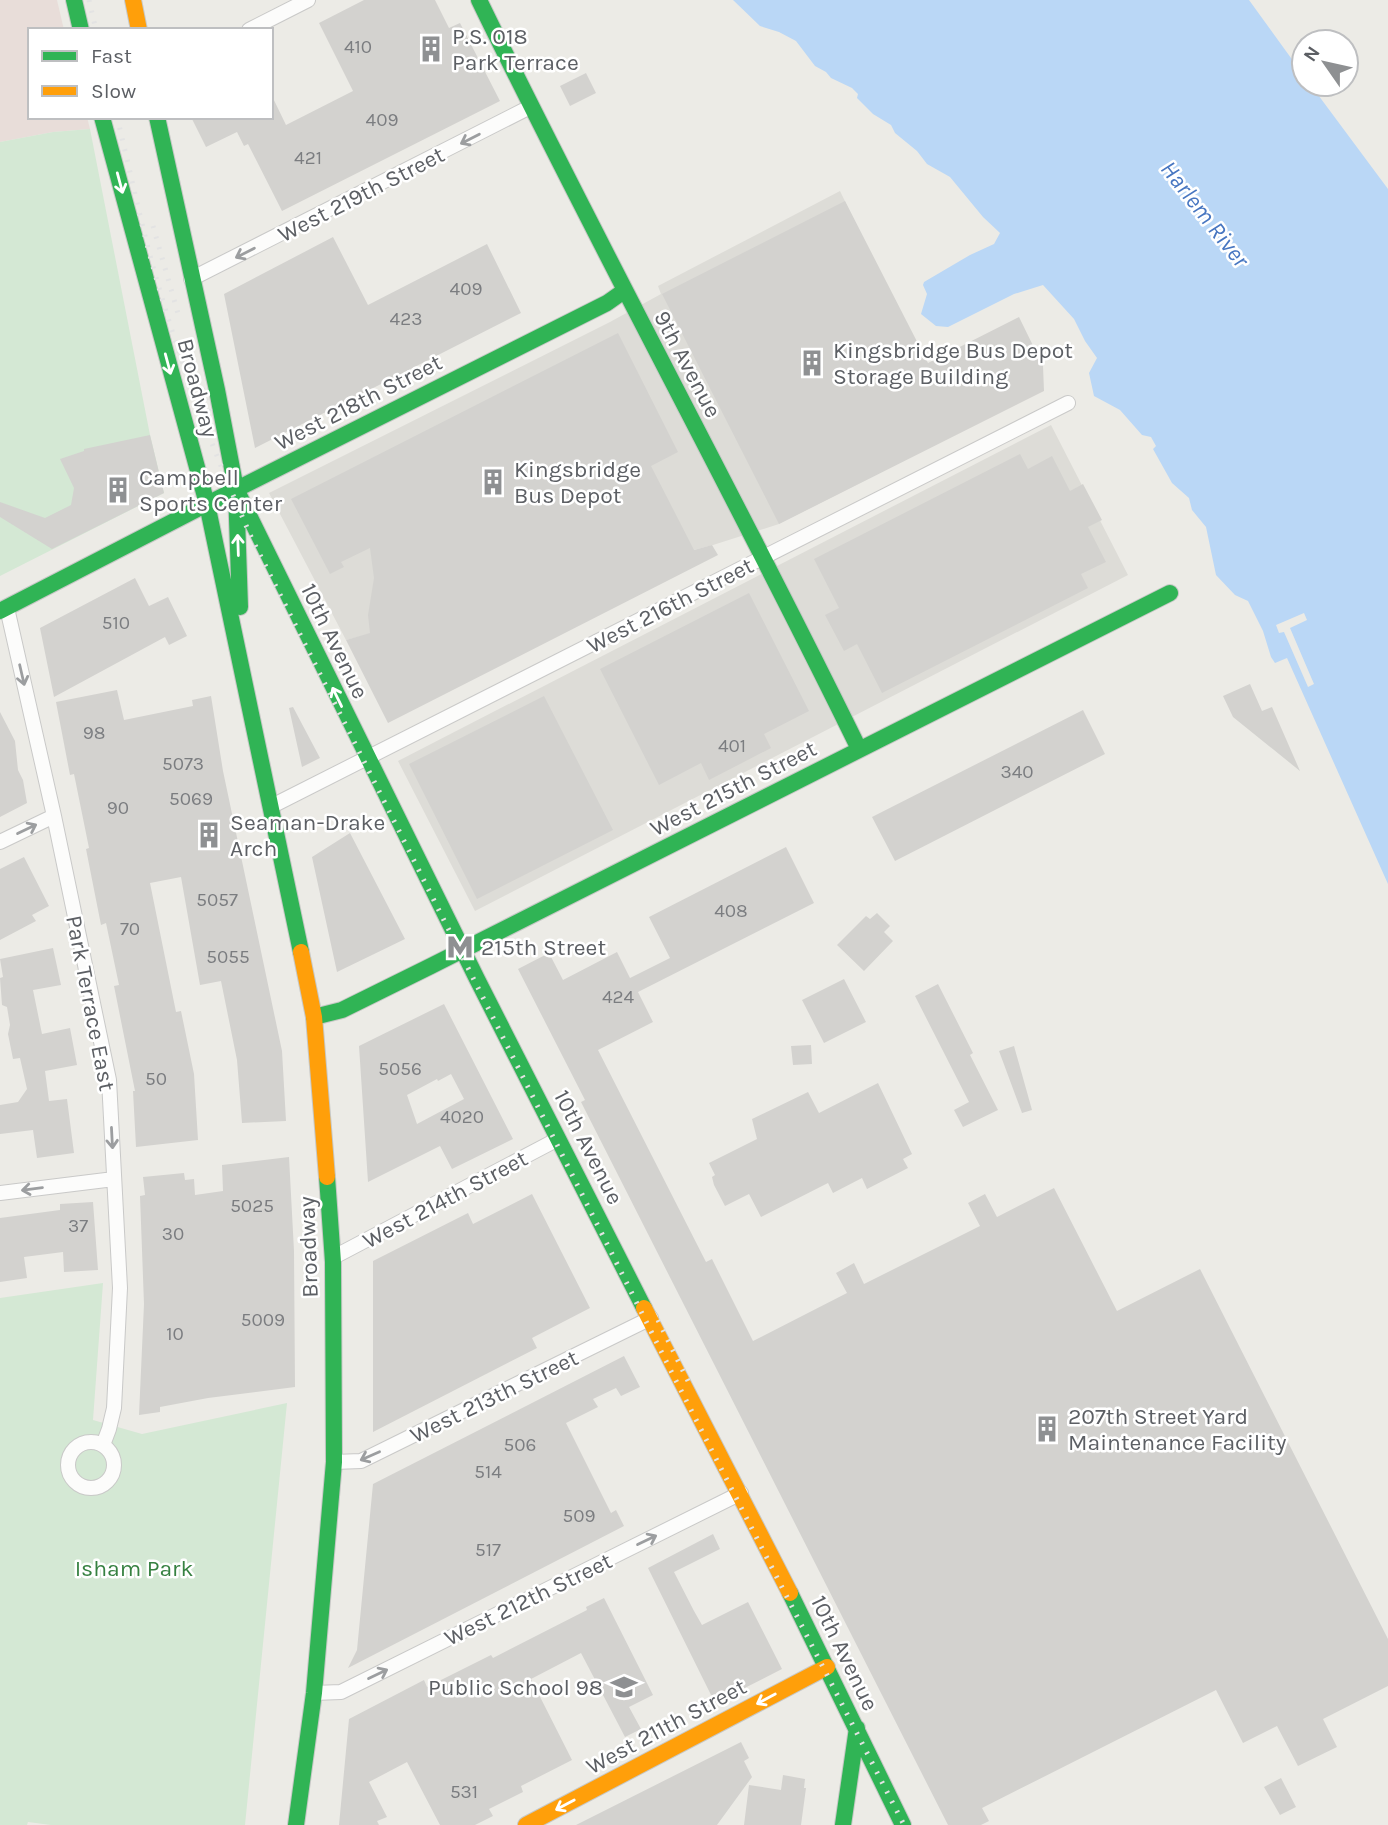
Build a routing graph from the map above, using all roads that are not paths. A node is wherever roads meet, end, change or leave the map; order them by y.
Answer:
1 (74, 0) edge
2 (132, 0) edge
3 (308, 0) edge
4 (479, 0) edge
5 (81, 28) edge
6 (139, 28) edge
7 (253, 28) edge
8 (530, 107) junction
9 (103, 119) edge
10 (157, 119) edge
11 (191, 279) junction
12 (624, 291) junction
13 (1068, 403) dead end
14 (236, 489) junction
15 (207, 504) junction
16 (765, 557) junction
17 (1171, 593) dead end
18 (3, 610) edge
19 (243, 673) junction
20 (859, 749) junction
21 (367, 759) junction
22 (272, 806) junction
23 (54, 816) junction
24 (0, 842) edge
25 (464, 949) junction
26 (314, 1017) junction
27 (558, 1139) junction
28 (114, 1179) junction
29 (0, 1193) edge
30 (332, 1258) junction
31 (651, 1318) junction
32 (103, 1445) dead end
33 (334, 1462) junction
34 (741, 1493) junction
35 (827, 1667) junction
36 (313, 1693) junction
37 (857, 1728) junction
38 (533, 1823) edge
39 (296, 1825) edge
40 (842, 1825) edge
41 (902, 1825) edge

1 - 5 main road
2 - 6 main road
3 - 7 street
4 - 8 main road, 9th Avenue
8 -> 11 street, West 219th Street
8 - 12 main road, 9th Avenue
9 -> 15 main road, Broadway
10 - 11 main road, Broadway
11 - 14 main road, Broadway
12 - 14 main road, West 218th Street
12 - 16 main road, 9th Avenue
13 - 16 street, West 216th Street
14 - 15 main road, West 218th Street
19 -> 14 main road, Broadway
21 -> 14 main road, 10th Avenue
15 - 18 main road, West 218th Street
15 - 19 main road, Broadway
16 - 20 main road, 9th Avenue
16 - 21 street, West 216th Street
17 - 20 main road, West 215th Street
18 -> 23 street, Park Terrace East
19 - 22 main road, Broadway
20 - 25 main road, West 215th Street
21 - 22 street, West 216th Street
21 - 25 main road, 10th Avenue
22 - 26 main road, Broadway
24 -> 23 street
23 -> 28 street, Park Terrace East
25 - 26 main road, West 215th Street
25 - 27 main road, 10th Avenue
26 - 30 main road, Broadway
27 - 30 street, West 214th Street
27 - 31 main road, 10th Avenue
28 -> 29 street
28 - 32 street, Park Terrace East
30 - 33 main road, Broadway
31 -> 33 street, West 213th Street
31 - 34 main road, 10th Avenue
33 - 36 main road, Broadway
34 - 35 main road, 10th Avenue
36 -> 34 street, West 212th Street
35 - 37 main road, 10th Avenue
35 -> 38 main road, West 211th Street
36 - 39 main road, Broadway
37 - 40 main road
37 - 41 main road, 10th Avenue

